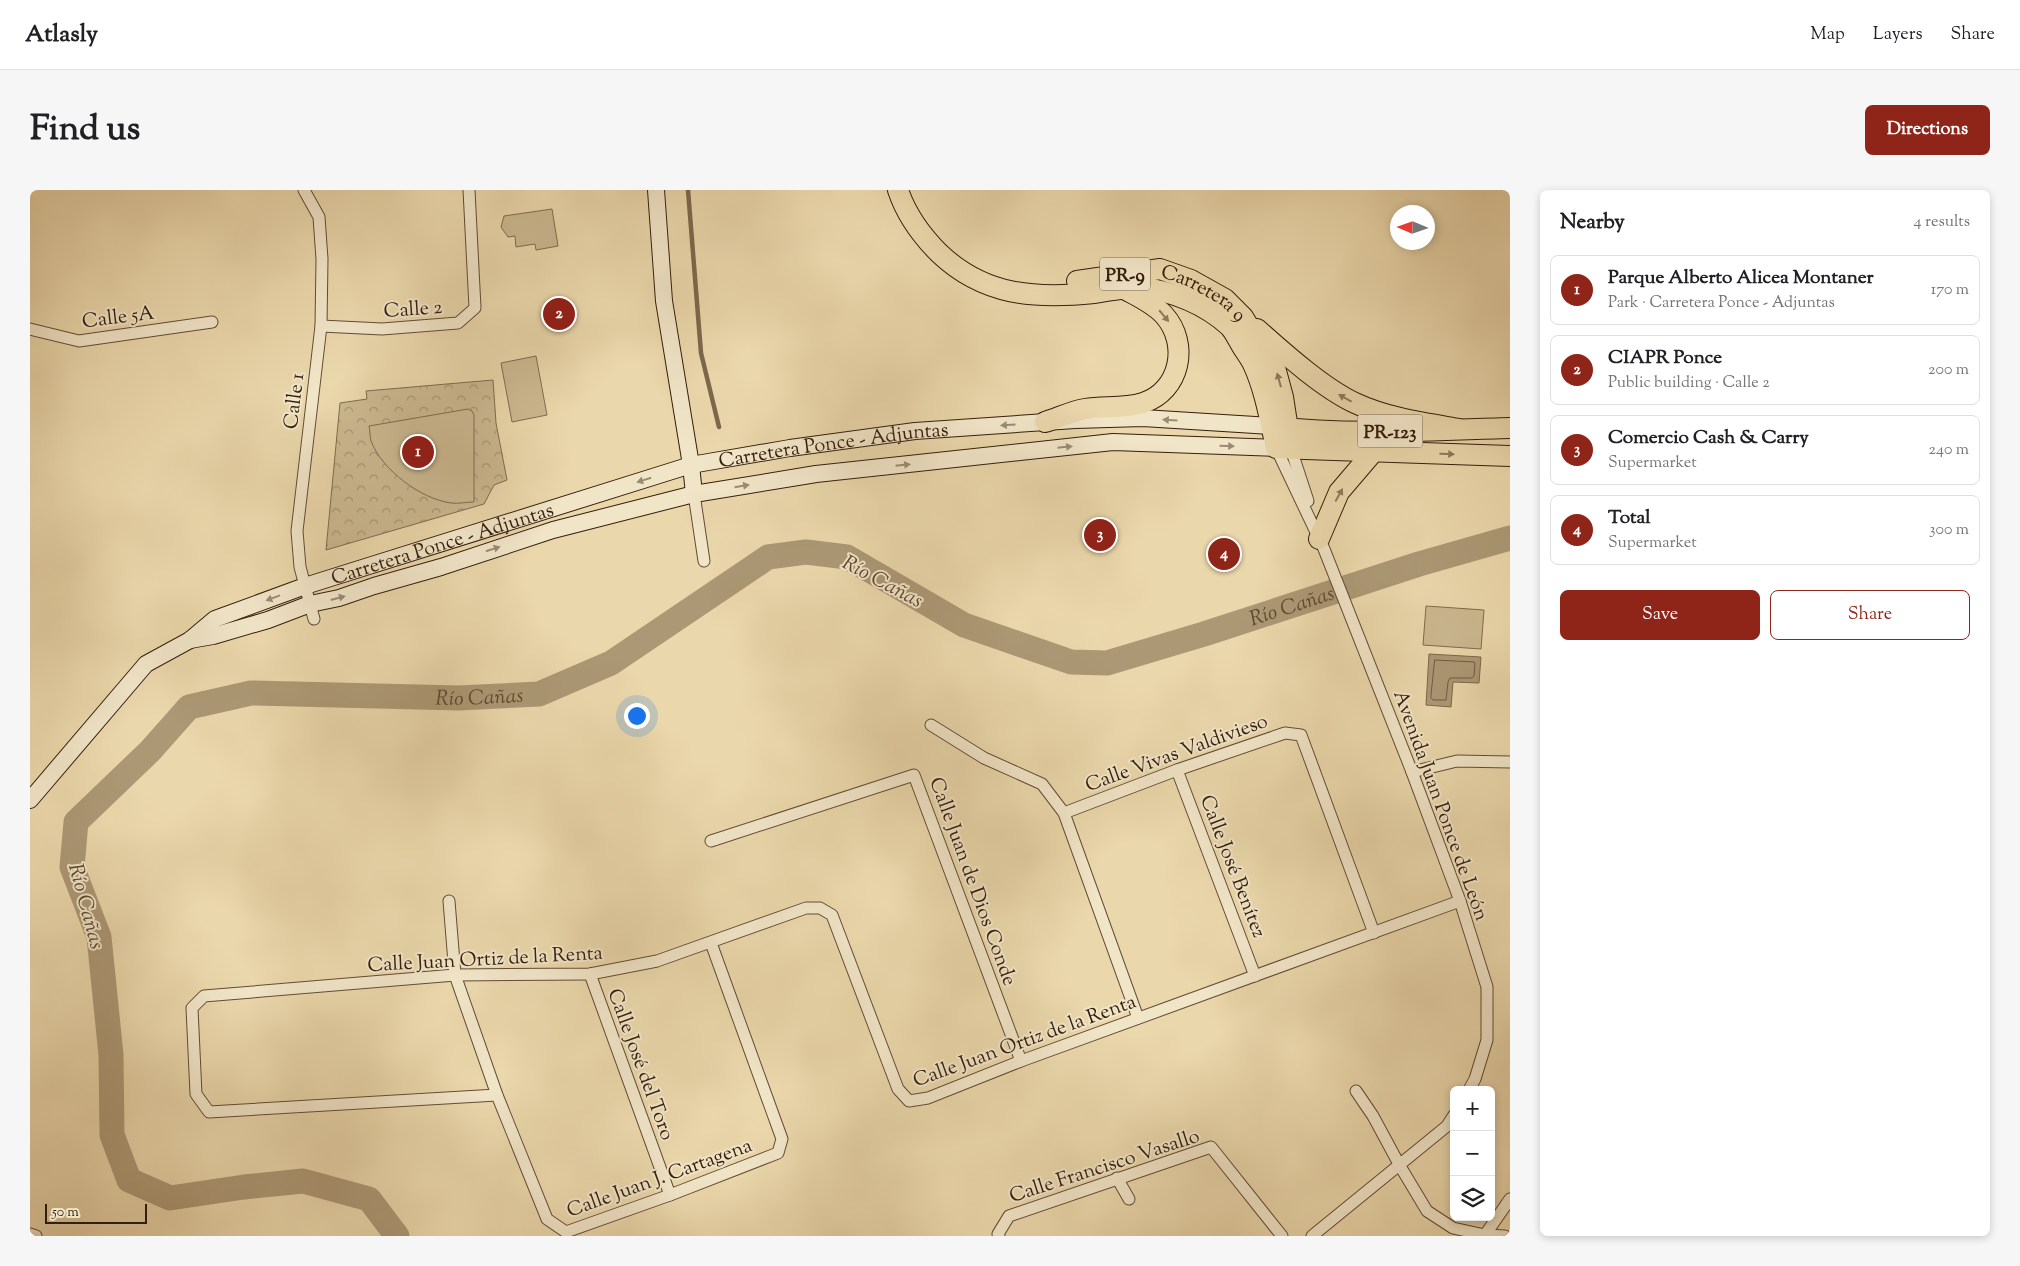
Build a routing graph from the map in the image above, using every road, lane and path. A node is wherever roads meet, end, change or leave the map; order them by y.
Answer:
1 (304, 190) edge
2 (468, 190) edge
3 (656, 190) edge
4 (898, 190) edge
5 (912, 190) edge
6 (1124, 289) junction
7 (1243, 317) junction
8 (212, 322) dead end
9 (321, 326) junction
10 (30, 329) edge
11 (1045, 422) junction
12 (1280, 427) junction
13 (1510, 428) edge
14 (1459, 429) junction
15 (1284, 448) junction
16 (1374, 451) junction
17 (1510, 456) edge
18 (691, 465) junction
19 (694, 494) junction
20 (1319, 539) junction
21 (704, 561) dead end
22 (305, 586) junction
23 (312, 612) junction
24 (190, 640) junction
25 (931, 725) dead end
26 (1510, 762) edge
27 (1177, 770) junction
28 (1412, 772) junction
29 (30, 800) edge
30 (1064, 814) junction
31 (711, 841) dead end
32 (449, 901) dead end
33 (1460, 901) junction
34 (1374, 933) junction
35 (711, 943) junction
36 (590, 974) junction
37 (455, 975) junction
38 (1255, 976) junction
39 (1138, 1018) junction
40 (1020, 1061) junction
41 (1471, 1086) edge
42 (1356, 1091) dead end
43 (497, 1095) junction
44 (1450, 1121) edge
45 (1400, 1166) junction
46 (1117, 1178) junction
47 (670, 1195) junction
48 (1129, 1199) dead end
49 (1510, 1199) edge
50 (30, 1234) edge
51 (1485, 1235) edge
52 (36, 1236) edge
53 (999, 1236) edge
54 (1282, 1236) edge
55 (1312, 1236) edge
56 (1505, 1236) edge

1 - 9 street, Calle 1
2 - 9 street, Calle 2
3 - 18 street
4 - 6 highway
5 - 7 highway, Carretera 9 / PR-9
6 -> 11 highway
6 - 12 highway
12 -> 7 highway, Carretera 9 / PR-9
14 -> 7 highway
8 - 10 street, Calle 5A
9 - 22 street, Calle 1
12 -> 11 street, Carretera Ponce - Adjuntas
11 -> 18 street, Carretera Ponce - Adjuntas
12 - 14 highway, Carretera Ponce - Adjuntas / PR-123
12 - 15 highway, Carretera 9 / PR-9
13 - 14 highway, Carretera Ponce - Adjuntas / PR-123
15 - 16 highway, Carretera Ponce - Adjuntas / PR-123
19 -> 15 street, Carretera Ponce - Adjuntas / PR-123
15 - 20 street, Avenida Juan Ponce de León
16 -> 17 highway, Carretera Ponce - Adjuntas / PR-123
20 -> 16 highway
18 - 19 street
18 -> 22 street, Carretera Ponce - Adjuntas
19 - 21 street
23 -> 19 street, Carretera Ponce - Adjuntas / PR-123
20 - 28 street, Avenida Juan Ponce de León
22 - 23 street, Calle 1
22 -> 24 street, Carretera Ponce - Adjuntas
23 - 24 street, Carretera Ponce - Adjuntas / PR-123
24 - 29 street, Carretera Ponce - Adjuntas / PR-123
25 - 30 street
26 - 28 street
27 - 30 street, Calle Vivas Valdivieso
27 - 34 street, Calle Vivas Valdivieso
27 - 38 street, Calle José Benítez
28 - 33 street, Avenida Juan Ponce de León
30 - 39 street
31 - 40 street, Calle Juan de Dios Conde
32 - 37 street, Calle Juan J. Cartagena
33 - 34 street, Calle Juan Ortiz de la Renta
33 - 41 street, Avenida Juan Ponce de León
34 - 38 street, Calle Juan Ortiz de la Renta
35 - 36 street, Calle Juan Ortiz de la Renta
35 - 40 street, Calle Juan Ortiz de la Renta
35 - 47 street, Calle Juan J. Cartagena
36 - 37 street, Calle Juan Ortiz de la Renta
36 - 47 street, Calle José del Toro
37 - 43 street, Calle Juan J. Cartagena
37 - 43 street, Calle Juan Ortiz de la Renta
38 - 39 street, Calle Juan Ortiz de la Renta
39 - 40 street, Calle Juan Ortiz de la Renta
42 - 45 street
43 - 47 street, Calle Juan J. Cartagena
44 - 45 street
45 - 51 street
45 - 55 street
46 - 48 street
46 - 53 street, Calle Francisco Vasallo
46 - 54 street, Calle Francisco Vasallo
49 - 51 street
50 - 52 street
51 - 56 street

